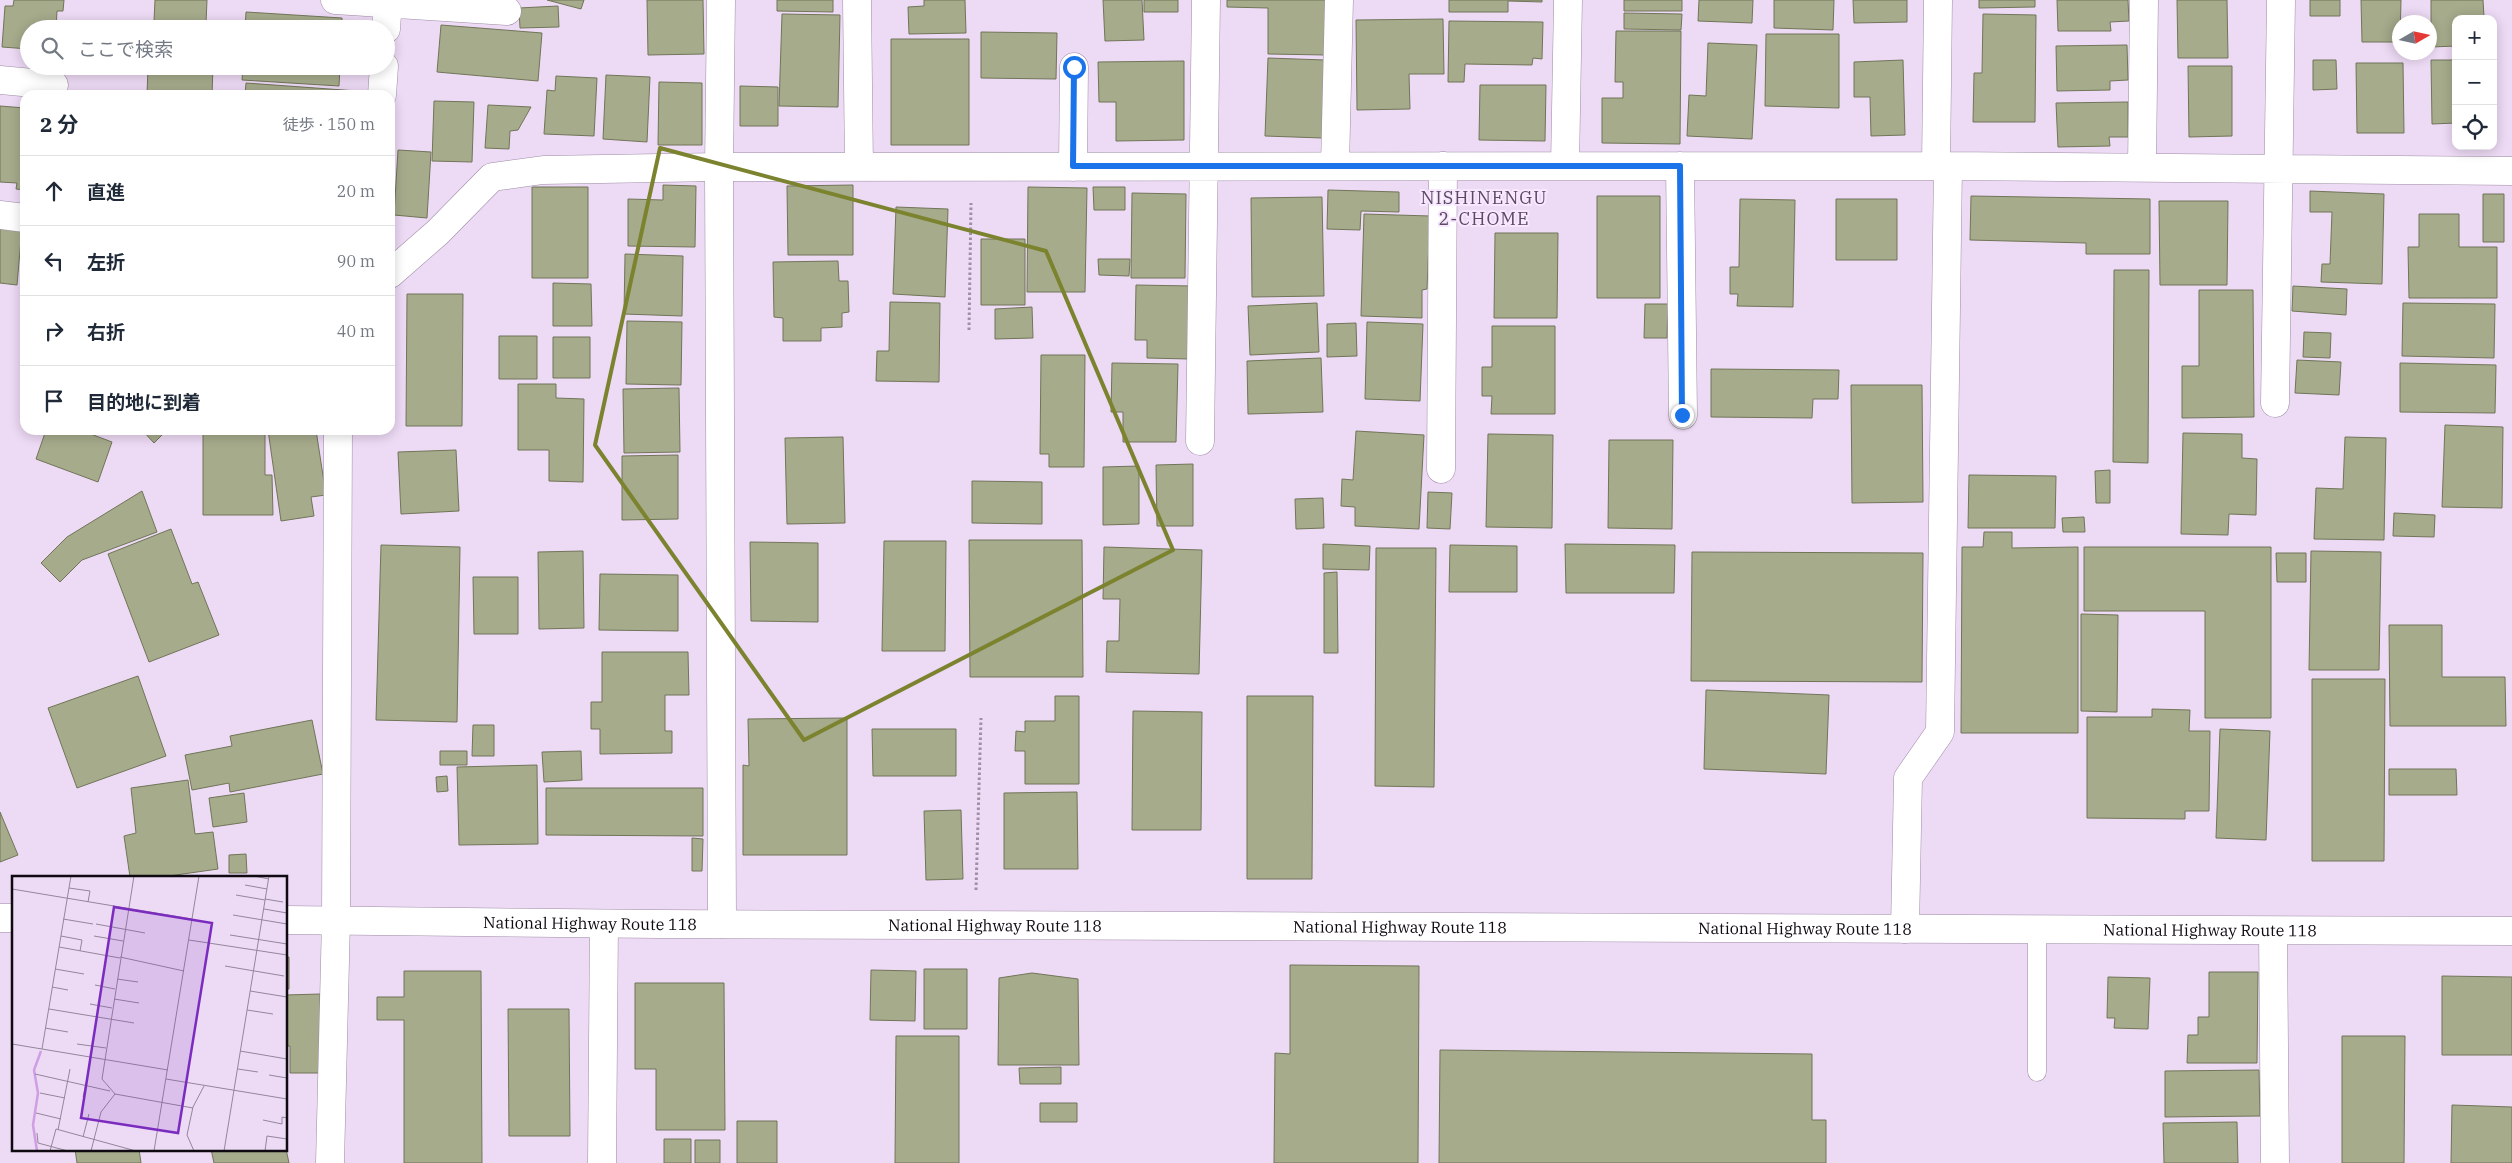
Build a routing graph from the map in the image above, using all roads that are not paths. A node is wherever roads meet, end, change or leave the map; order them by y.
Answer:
1 (335, 0) edge
2 (721, 0) edge
3 (857, 0) edge
4 (1206, 0) edge
5 (1339, 0) edge
6 (1568, 0) edge
7 (1938, 0) edge
8 (2144, 0) edge
9 (2281, 0) edge
10 (387, 11) edge
11 (507, 11) dead end
12 (1074, 67) dead end
13 (383, 75) edge
14 (0, 80) edge
15 (54, 85) dead end
16 (382, 90) edge
17 (1073, 166) junction
18 (1335, 166) junction
19 (1443, 166) junction
20 (1565, 166) junction
21 (1680, 166) junction
22 (1942, 166) junction
23 (719, 167) junction
24 (859, 167) junction
25 (1205, 167) junction
26 (2142, 168) junction
27 (2277, 169) junction
28 (2512, 171) edge
29 (0, 215) edge
30 (20, 217) edge
31 (395, 270) edge
32 (2275, 403) dead end
33 (1682, 415) dead end
34 (338, 435) edge
35 (1200, 442) dead end
36 (1441, 470) dead end
37 (288, 920) edge
38 (336, 920) junction
39 (604, 924) junction
40 (722, 924) junction
41 (1905, 929) junction
42 (2036, 930) junction
43 (2274, 930) junction
44 (2512, 931) edge
45 (2037, 1072) dead end
46 (330, 1163) edge
47 (602, 1163) edge
48 (2275, 1163) edge

1 - 10 main road
2 - 23 main road
3 - 24 main road
4 - 25 main road
5 - 18 main road
6 - 20 main road
7 - 22 main road
8 - 26 main road
9 - 27 main road
10 - 11 main road
12 - 17 main road
13 - 16 main road
14 - 15 main road
17 - 24 main road
17 - 25 main road
18 - 19 main road
18 - 25 main road
19 - 20 main road
19 - 36 main road
20 - 21 main road
21 - 22 main road
21 - 33 main road
22 - 26 main road
22 - 41 main road
23 - 24 main road
23 - 31 main road
23 - 40 main road
25 - 35 main road
26 - 27 main road
27 - 28 main road
27 - 32 main road
29 - 30 main road
34 - 38 main road
37 - 38 main road, National Highway Route 118
38 - 39 main road, National Highway Route 118
38 - 46 main road
39 - 40 main road, National Highway Route 118
39 - 47 main road
40 - 41 main road, National Highway Route 118
41 - 42 main road, National Highway Route 118
42 - 43 main road, National Highway Route 118
42 - 45 lane
43 - 44 main road, National Highway Route 118
43 - 48 main road

